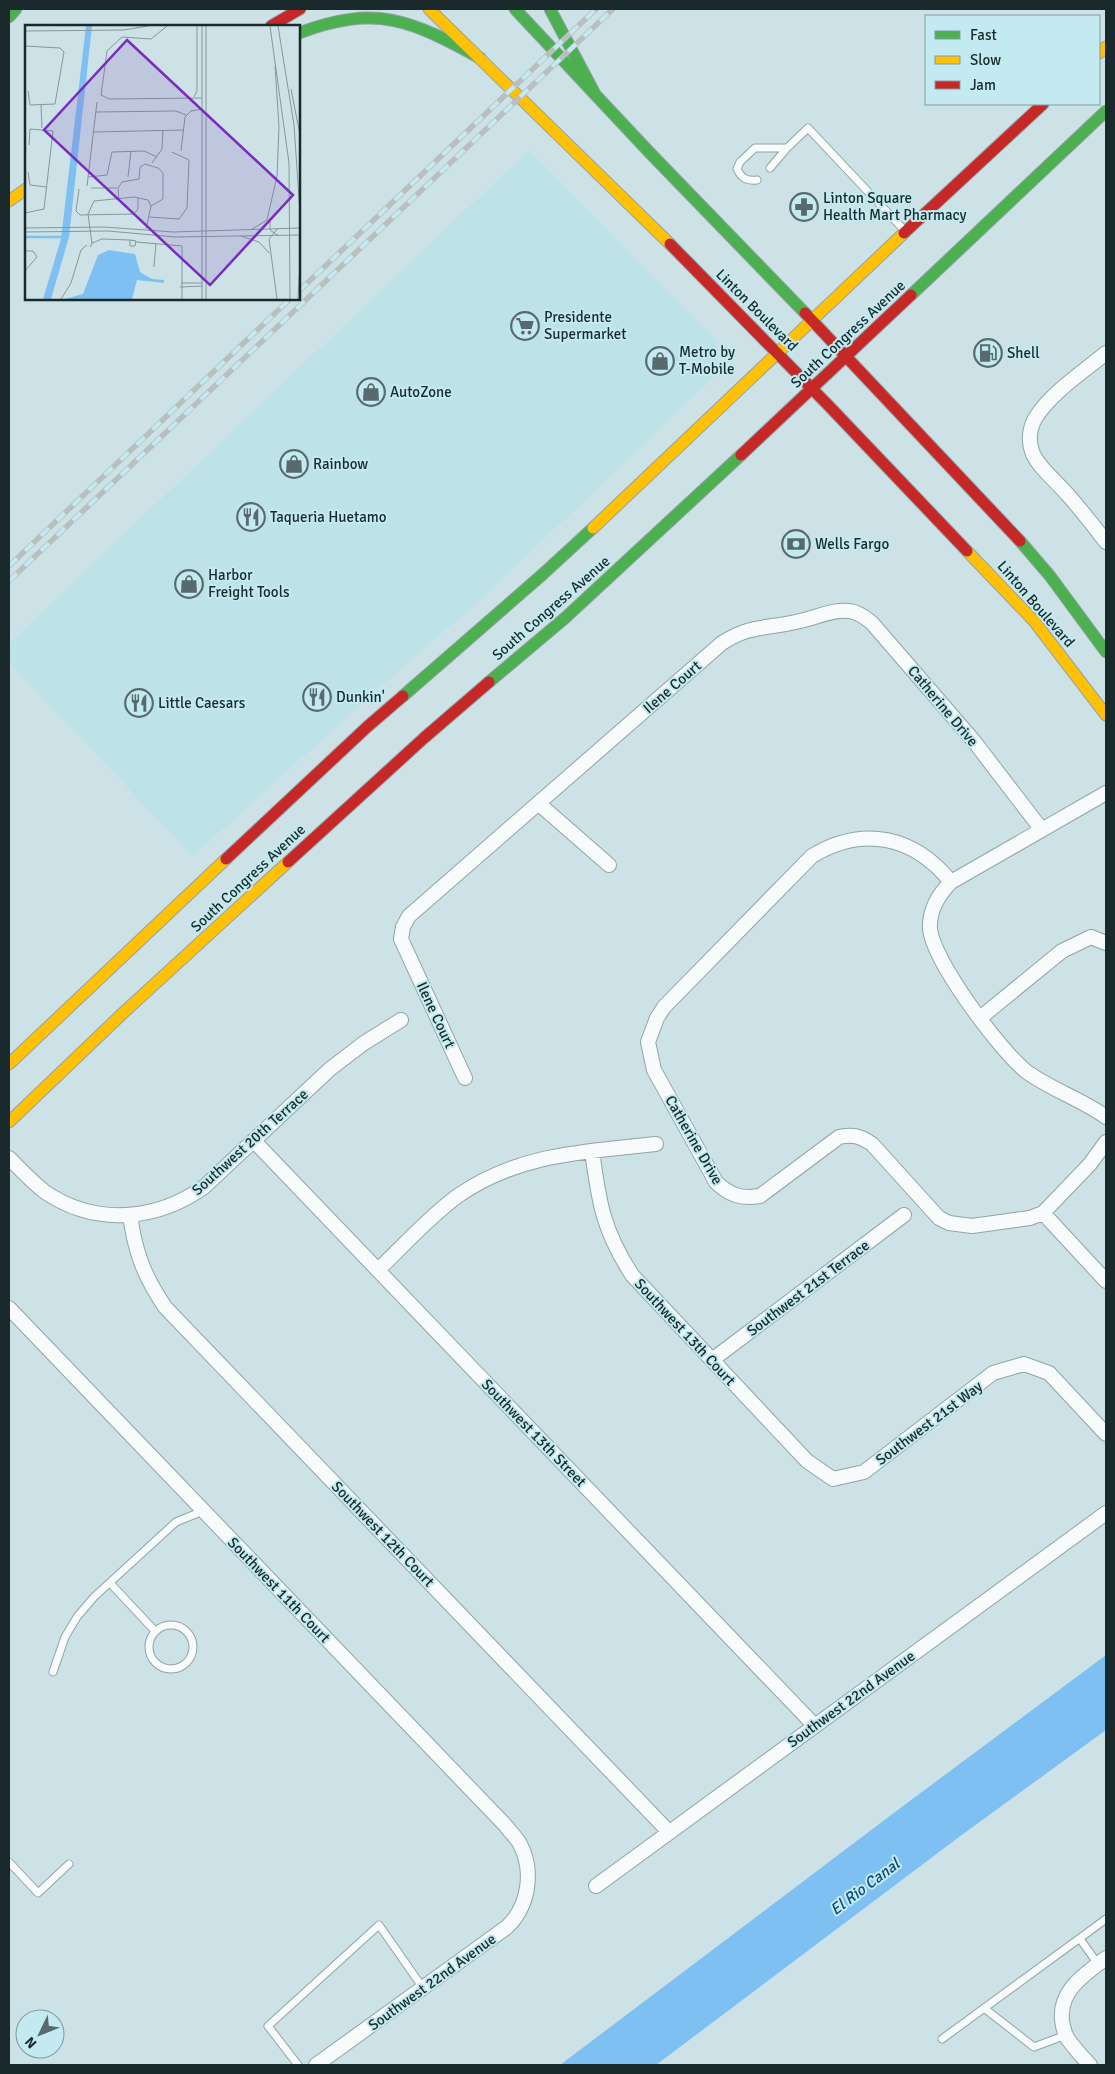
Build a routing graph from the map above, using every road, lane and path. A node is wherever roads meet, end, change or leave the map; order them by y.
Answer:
1 (16, 9) edge
2 (300, 9) edge
3 (428, 9) edge
4 (515, 9) edge
5 (550, 9) edge
6 (9, 16) edge
7 (272, 25) edge
8 (300, 32) edge
9 (480, 58) junction
10 (594, 94) junction
11 (1042, 105) edge
12 (1106, 111) edge
13 (787, 148) junction
14 (770, 168) dead end
15 (757, 180) dead end
16 (25, 190) edge
17 (9, 201) edge
18 (906, 231) junction
19 (812, 320) junction
20 (778, 353) junction
21 (1106, 353) edge
22 (847, 356) junction
23 (812, 388) junction
24 (1106, 542) edge
25 (828, 613) joint
26 (1106, 652) edge
27 (1106, 715) edge
28 (1106, 793) edge
29 (538, 803) junction
30 (1042, 830) junction
31 (609, 865) dead end
32 (951, 882) junction
33 (1106, 943) edge
34 (980, 1018) junction
35 (401, 1020) dead end
36 (9, 1064) edge
37 (465, 1078) dead end
38 (1106, 1117) edge
39 (9, 1122) edge
40 (254, 1141) junction
41 (1106, 1142) edge
42 (656, 1144) dead end
43 (592, 1151) junction
44 (9, 1158) edge
45 (1043, 1213) junction
46 (130, 1215) junction
47 (904, 1215) dead end
48 (378, 1270) junction
49 (1106, 1281) edge
50 (9, 1308) edge
51 (712, 1360) junction
52 (1106, 1434) edge
53 (833, 1479) joint
54 (203, 1511) junction
55 (1106, 1513) edge
56 (110, 1583) junction
57 (155, 1631) junction
58 (53, 1672) dead end
59 (815, 1726) junction
60 (669, 1832) junction
61 (9, 1862) edge
62 (69, 1864) dead end
63 (528, 1884) joint
64 (596, 1886) dead end
65 (1106, 1919) edge
66 (1080, 1939) junction
67 (1102, 1961) edge
68 (423, 1988) junction
69 (984, 2008) junction
70 (1066, 2036) junction
71 (942, 2039) dead end
72 (298, 2065) edge
73 (316, 2065) edge
74 (1090, 2065) edge

1 - 6 main road
2 - 7 main road
3 - 9 main road, Linton Boulevard
4 - 10 main road, Linton Boulevard
5 - 10 main road
8 - 9 main road
9 - 20 main road, Linton Boulevard
10 - 19 main road, Linton Boulevard
11 - 18 main road, South Congress Avenue
12 - 22 main road, South Congress Avenue
13 - 14 lane
13 - 15 lane
13 - 18 lane
16 - 17 main road
18 - 19 main road, South Congress Avenue
19 - 20 main road, South Congress Avenue
19 - 22 main road, Linton Boulevard
20 - 23 main road, Linton Boulevard
20 - 36 main road, South Congress Avenue
21 - 24 street
22 - 23 main road, South Congress Avenue
22 - 26 main road, Linton Boulevard
23 - 27 main road, Linton Boulevard
23 - 39 main road, South Congress Avenue
25 - 29 street, Ilene Court
25 - 30 street, Catherine Drive
28 - 30 street
29 - 31 street
29 - 37 street, Ilene Court
30 - 32 street
32 - 34 street
32 - 45 street, Catherine Drive
33 - 34 street
34 - 38 street
35 - 40 street, Southwest 20th Terrace
40 - 46 street, Southwest 20th Terrace
40 - 48 street, Southwest 13th Street
41 - 45 street
42 - 43 street
43 - 48 street
43 - 51 street, Southwest 13th Court
44 - 46 street, Southwest 20th Terrace
45 - 49 street
46 - 60 street, Southwest 12th Court
47 - 51 street, Southwest 21st Terrace
48 - 59 street, Southwest 13th Street
50 - 54 street, Southwest 11th Court
51 - 53 street, Southwest 13th Court
52 - 53 street, Southwest 21st Way
54 - 56 lane
54 - 63 street, Southwest 11th Court
55 - 59 street, Southwest 22nd Avenue
56 - 57 lane
56 - 58 lane
57 - 57 lane
59 - 60 street, Southwest 22nd Avenue
60 - 64 street, Southwest 22nd Avenue
61 - 62 lane
63 - 68 street, Southwest 22nd Avenue
65 - 66 lane
66 - 67 lane
66 - 69 lane
67 - 70 street
68 - 72 lane
68 - 73 street, Southwest 22nd Avenue
69 - 70 lane
69 - 71 lane
70 - 74 street

